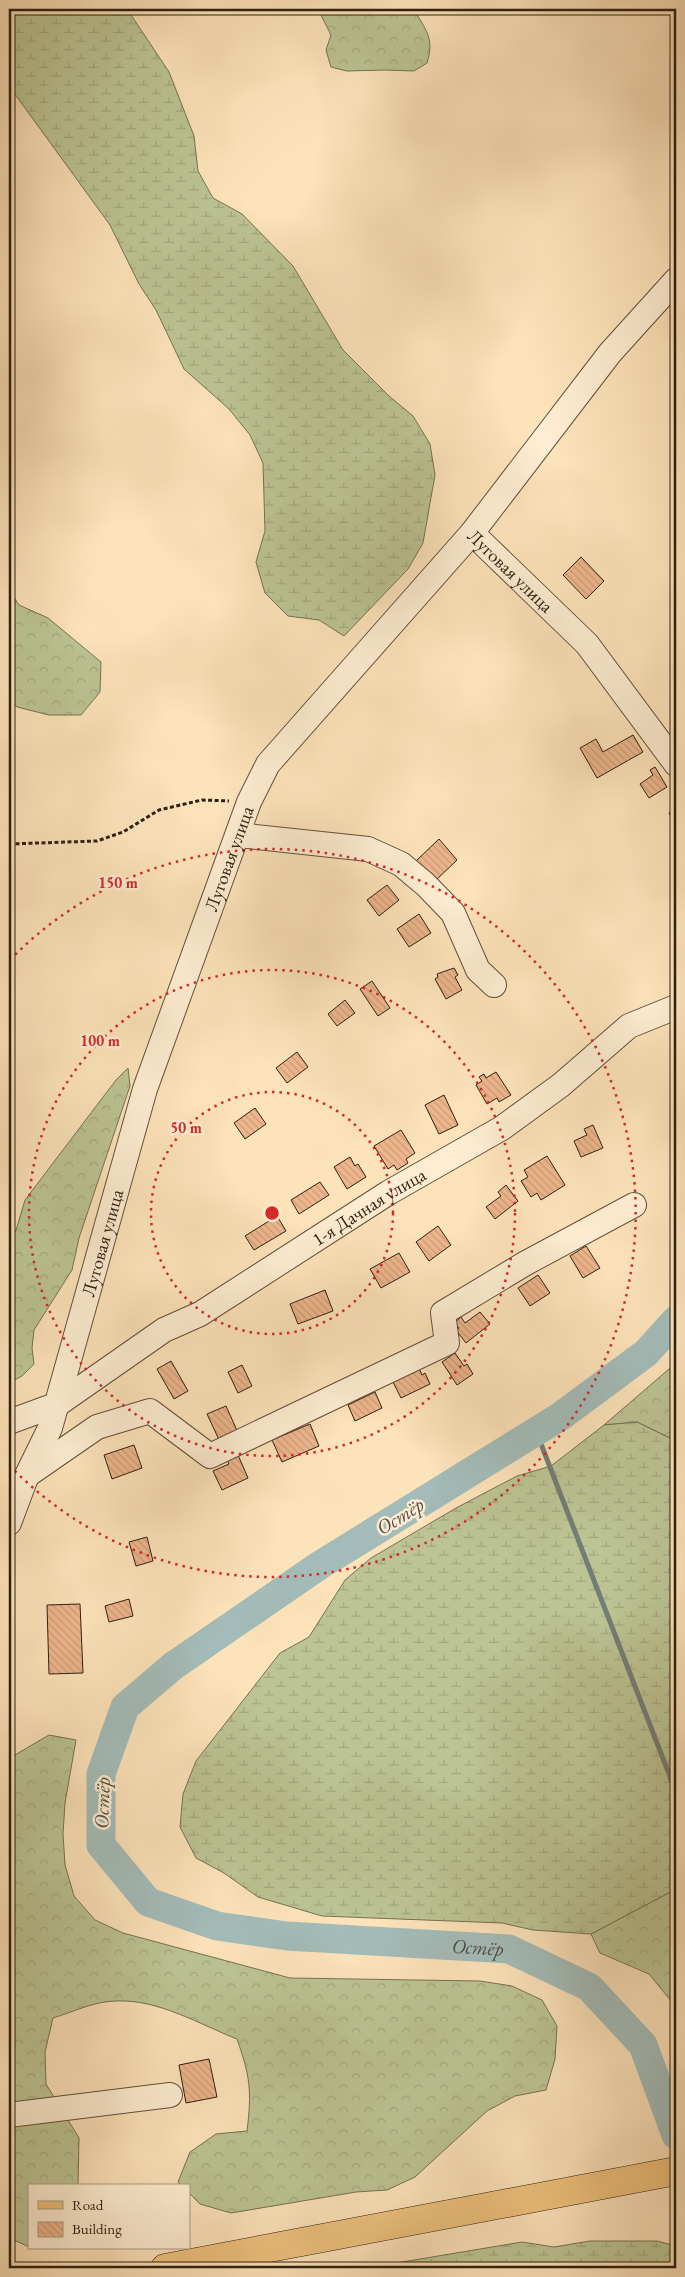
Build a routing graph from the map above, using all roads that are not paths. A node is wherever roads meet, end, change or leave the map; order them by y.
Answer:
1 (676, 280) edge
2 (472, 533) junction
3 (673, 752) edge
4 (238, 835) junction
5 (494, 985) dead end
6 (676, 1007) edge
7 (634, 1205) dead end
8 (58, 1404) junction
9 (9, 1422) edge
10 (27, 1475) junction
11 (9, 1523) edge
12 (170, 2095) dead end
13 (9, 2115) edge
14 (676, 2171) edge
15 (165, 2268) edge

1 - 2 street
2 - 3 street, Луговая улица
2 - 4 street, Луговая улица
4 - 5 street
4 - 8 street, Луговая улица
6 - 8 street, 1-я Дачная улица
7 - 10 street
8 - 9 street, 1-я Дачная улица
8 - 10 street, Луговая улица
10 - 11 street, Луговая улица
12 - 13 street
14 - 15 main road

